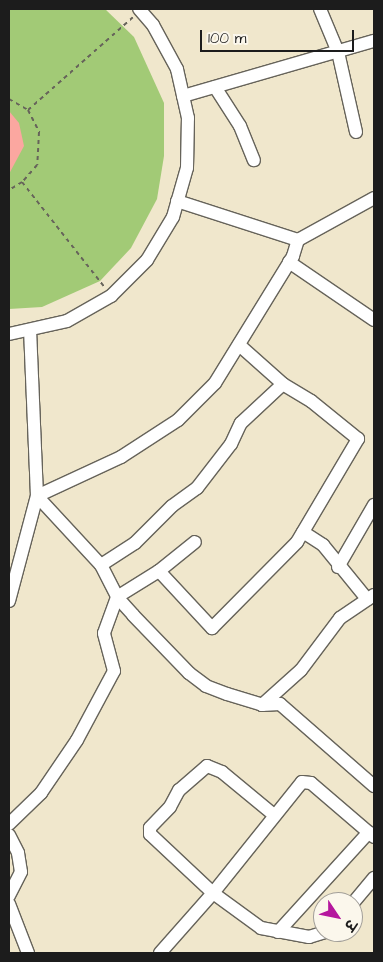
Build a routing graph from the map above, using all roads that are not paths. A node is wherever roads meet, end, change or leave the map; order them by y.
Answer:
1 (320, 9) edge
2 (140, 10) edge
3 (374, 41) edge
4 (338, 52) junction
5 (215, 87) junction
6 (183, 96) junction
7 (356, 132) dead end
8 (254, 160) dead end
9 (374, 198) edge
10 (177, 201) junction
11 (298, 240) junction
12 (289, 262) junction
13 (374, 320) edge
14 (30, 331) junction
15 (9, 334) edge
16 (239, 345) junction
17 (284, 384) junction
18 (37, 496) junction
19 (374, 505) edge
20 (303, 532) junction
21 (195, 542) dead end
22 (101, 565) junction
23 (338, 567) junction
24 (160, 571) junction
25 (117, 597) junction
26 (370, 597) edge
27 (9, 601) edge
28 (262, 705) junction
29 (374, 786) edge
30 (274, 815) junction
31 (9, 824) edge
32 (9, 835) edge
33 (371, 835) edge
34 (374, 878) edge
35 (362, 892) edge
36 (213, 893) junction
37 (9, 896) edge
38 (9, 904) edge
39 (278, 932) junction
40 (313, 936) edge
41 (28, 953) edge
42 (160, 953) edge

1 - 4 street
2 - 6 street
3 - 4 street
4 - 5 street
4 - 7 street
5 - 6 street
5 - 8 street
6 - 10 street
9 - 11 street
10 - 11 street
10 - 14 street
11 - 12 street
12 - 13 street
12 - 16 street
14 - 15 street
14 - 18 street
16 - 17 street
16 - 18 street
17 - 20 street
17 - 22 street
18 - 22 street
18 - 27 street
19 - 23 street
20 - 23 street
20 - 24 street
21 - 24 street
22 - 25 street
23 - 26 street
24 - 25 street
25 - 28 street
25 - 31 street
26 - 28 street
28 - 29 street
30 - 33 street
30 - 36 street
30 - 36 street
32 - 37 street
33 - 39 street
34 - 35 street
36 - 39 street
36 - 42 street
38 - 41 street
39 - 40 street

